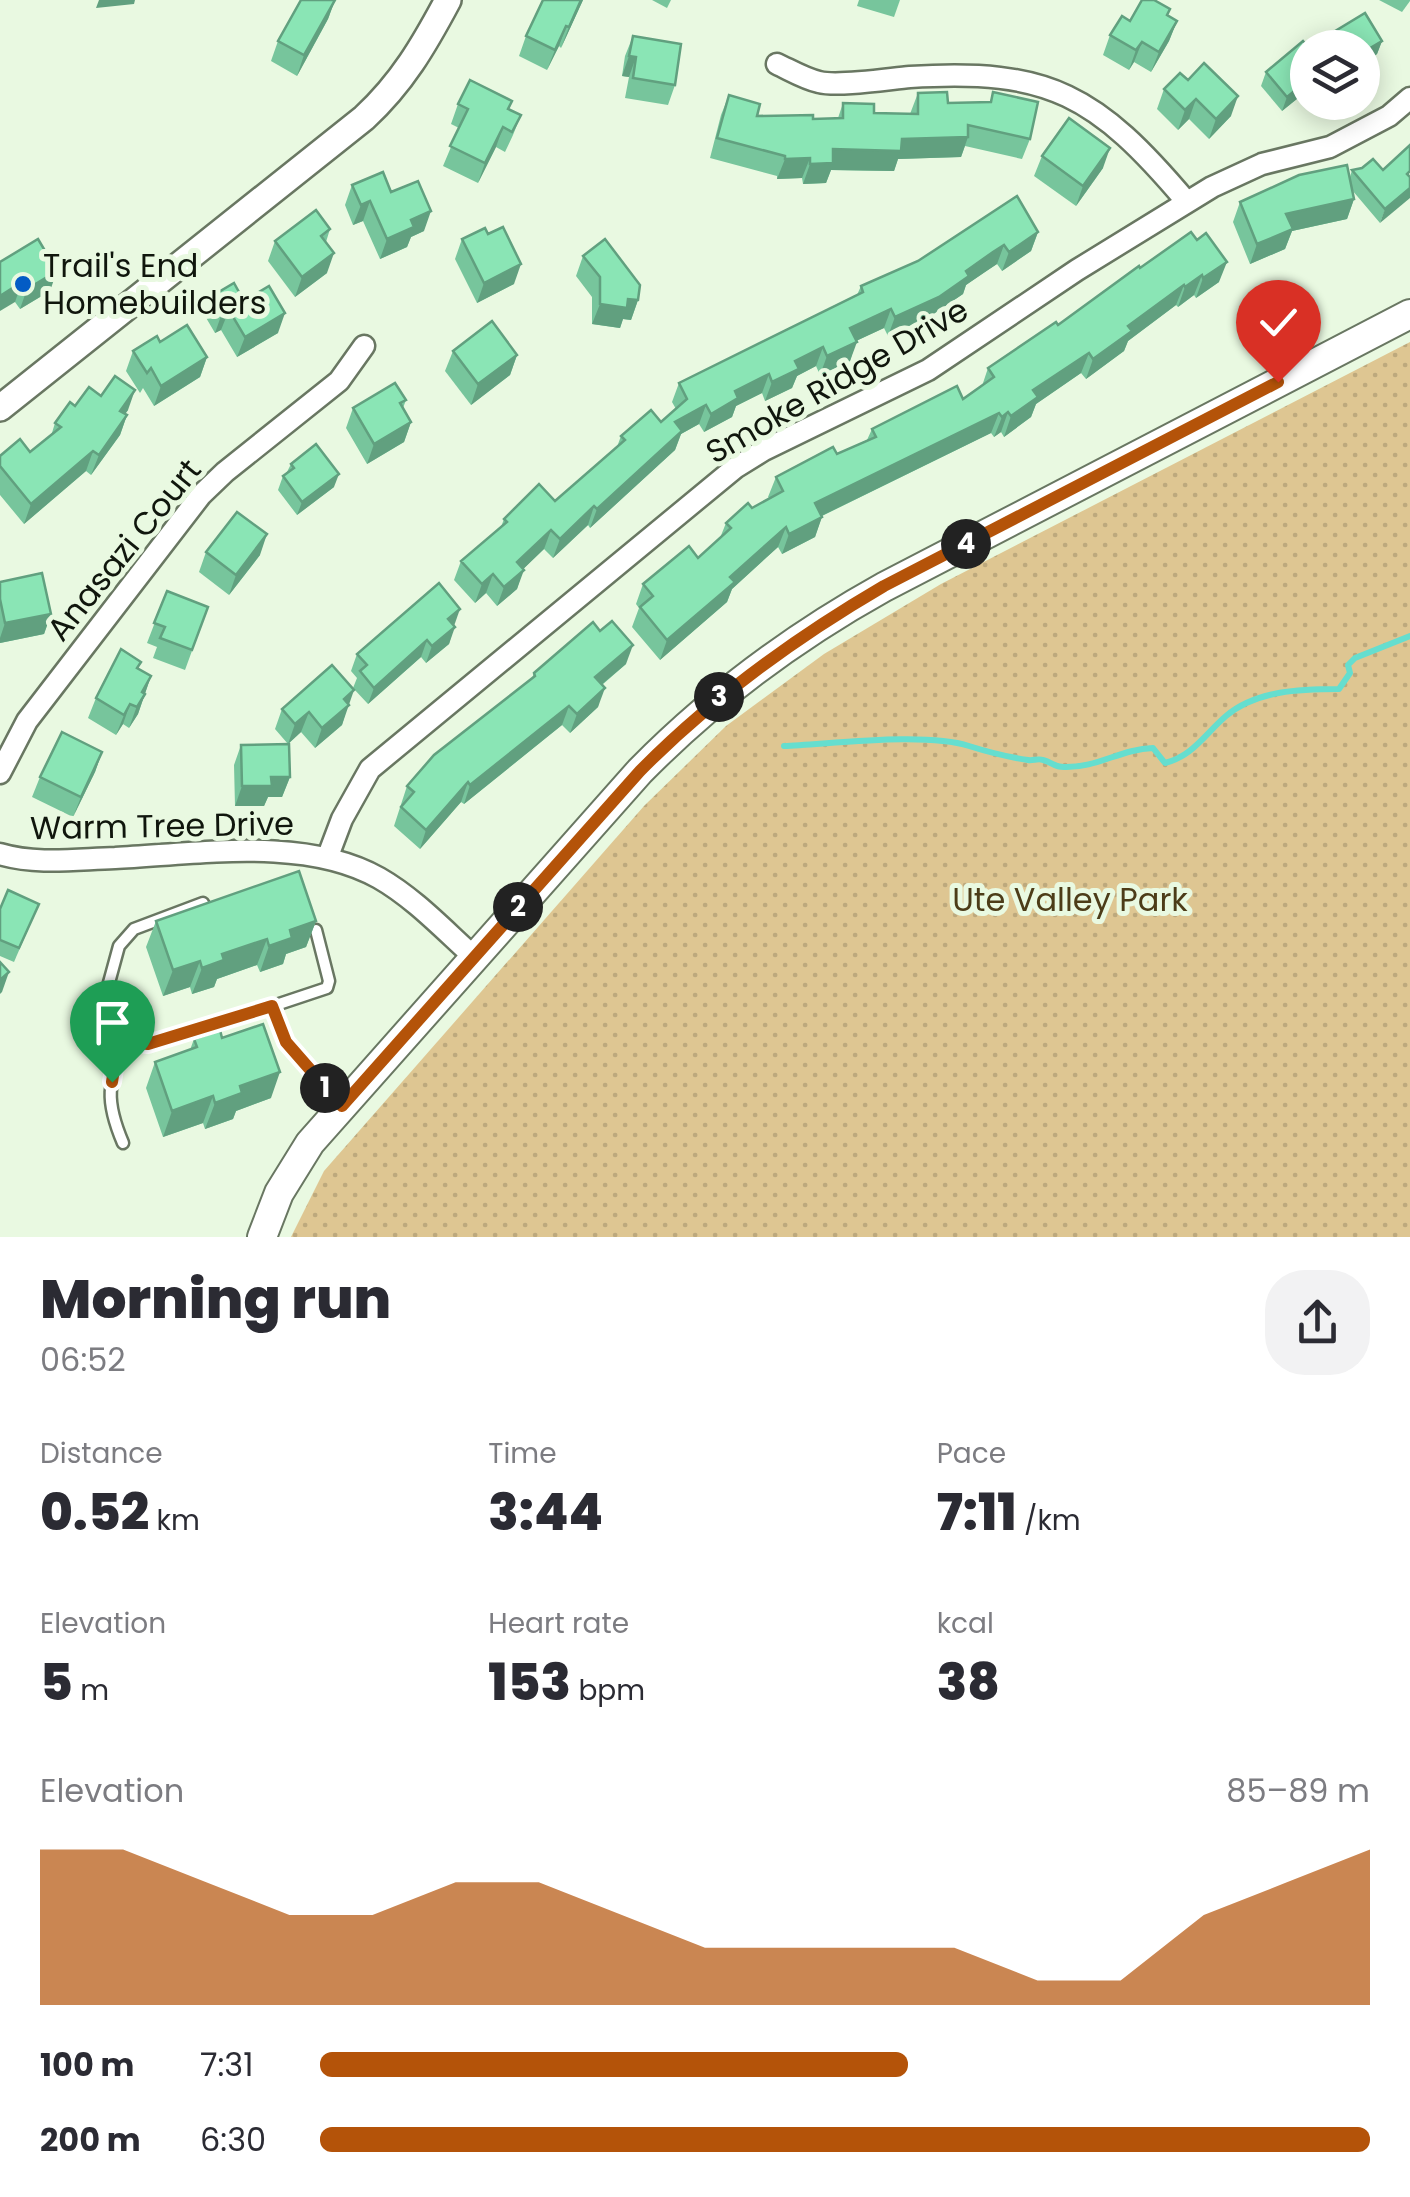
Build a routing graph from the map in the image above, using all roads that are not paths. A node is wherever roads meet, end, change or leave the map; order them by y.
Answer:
1 (448, 0) edge
2 (777, 64) dead end
3 (1410, 98) edge
4 (1186, 201) junction
5 (1410, 314) edge
6 (364, 346) dead end
7 (0, 408) edge
8 (0, 773) edge
9 (0, 854) edge
10 (328, 856) junction
11 (203, 903) edge
12 (316, 930) edge
13 (473, 956) junction
14 (272, 1006) junction
15 (130, 1042) junction
16 (342, 1106) junction
17 (122, 1143) dead end
18 (262, 1237) edge

1 - 7 street
2 - 4 street
3 - 4 street, Smoke Ridge Drive
4 - 10 street, Smoke Ridge Drive
5 - 13 main road
6 - 8 street, Anasazi Court
9 - 10 street, Warm Tree Drive
10 - 13 street, Warm Tree Drive
11 - 15 lane
12 - 14 lane
13 - 16 main road
14 - 15 lane
14 - 16 lane
15 - 17 lane
16 - 18 main road

